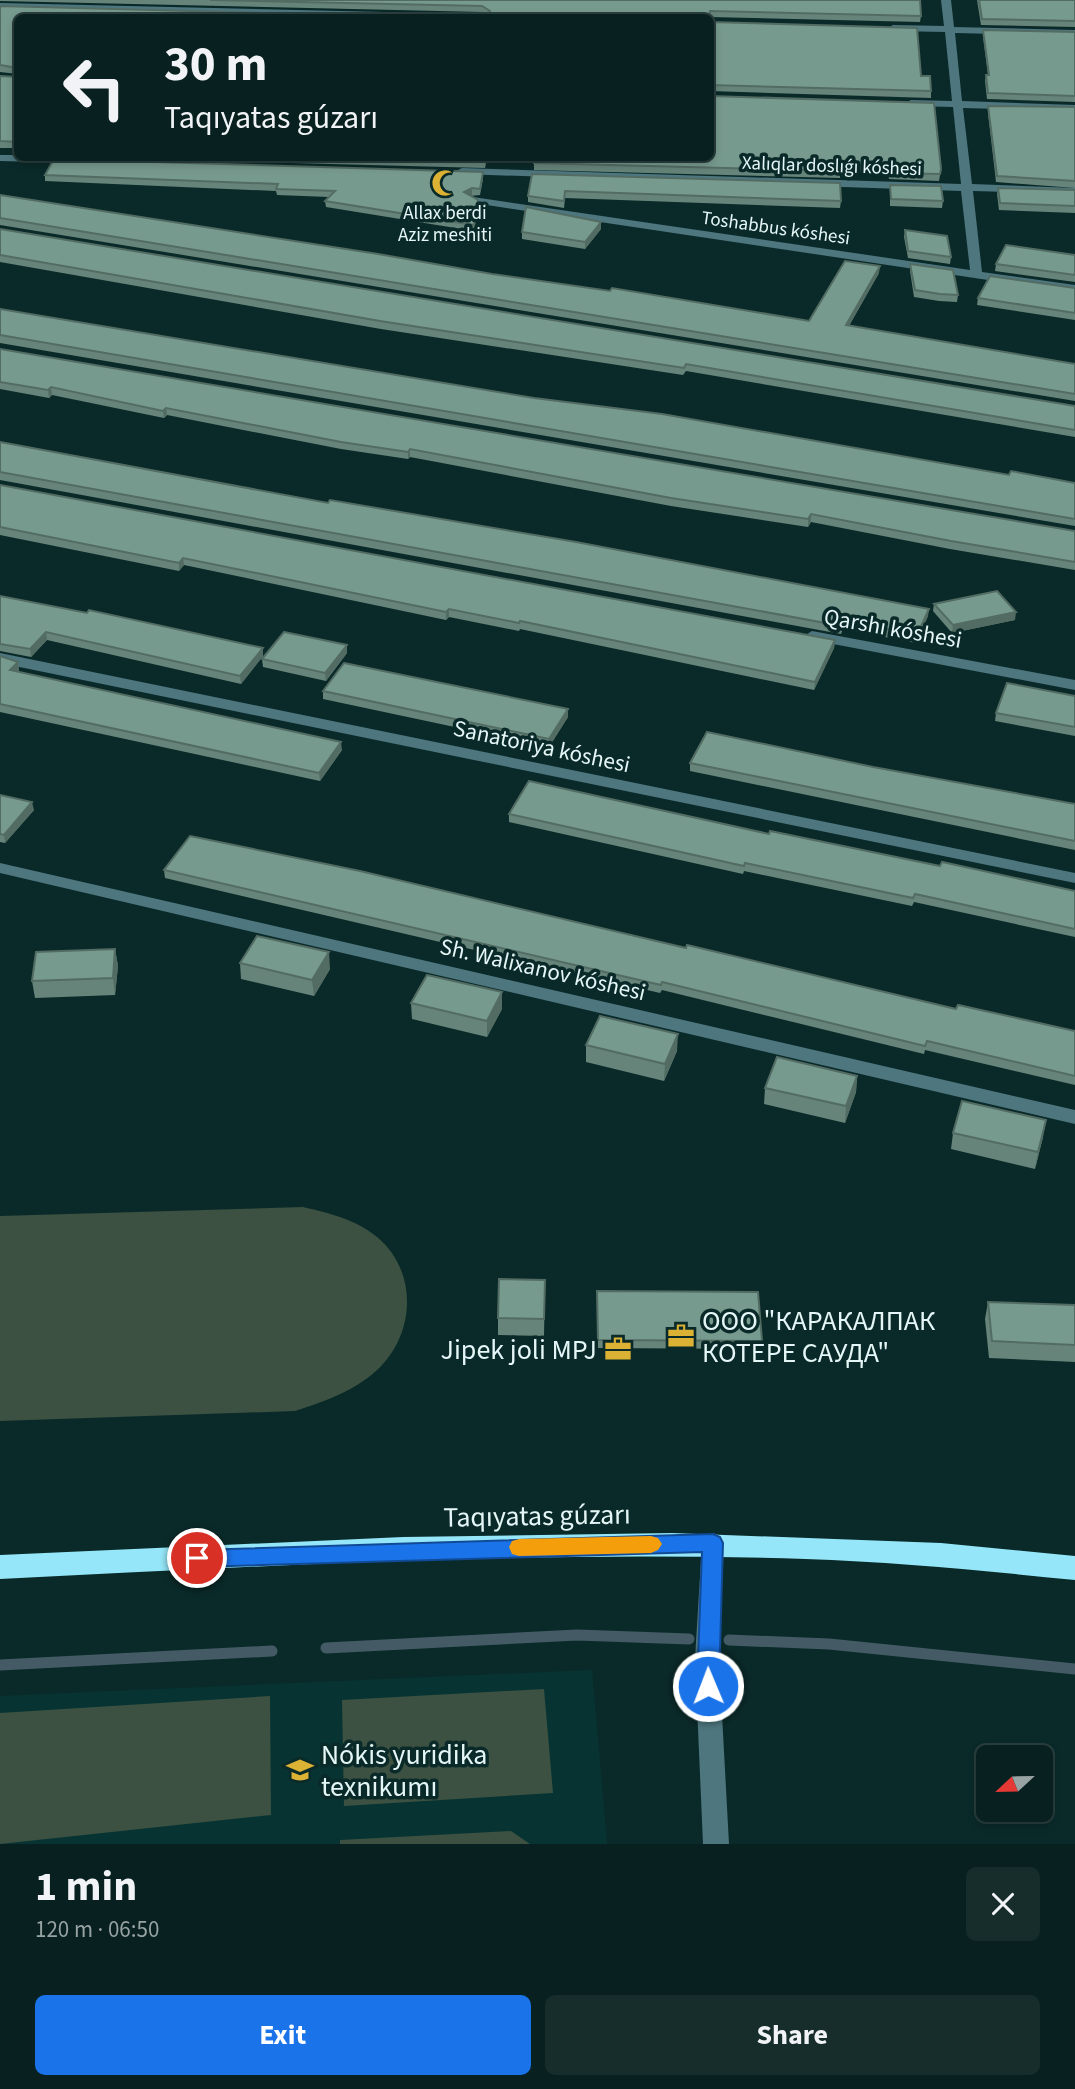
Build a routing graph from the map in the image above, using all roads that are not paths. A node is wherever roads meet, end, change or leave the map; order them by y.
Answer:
1 (946, 0) edge
2 (0, 6) edge
3 (356, 14) edge
4 (884, 27) edge
5 (950, 29) junction
6 (1075, 33) edge
7 (903, 103) edge
8 (958, 104) junction
9 (1075, 108) edge
10 (456, 171) edge
11 (967, 186) junction
12 (1075, 191) edge
13 (472, 200) edge
14 (976, 273) junction
15 (1075, 289) edge
16 (797, 633) edge
17 (0, 658) edge
18 (1075, 685) edge
19 (0, 868) edge
20 (1075, 878) edge
21 (1075, 1117) edge
22 (713, 1543) junction
23 (0, 1567) edge
24 (1075, 1568) edge
25 (716, 1844) edge

1 - 5 street
2 - 3 street
4 - 5 street
5 - 6 street
5 - 8 street
7 - 8 street
8 - 9 street
8 - 11 street
10 - 11 street, Xalıqlar doslıǵı kóshesi
11 - 12 street, Xalıqlar doslıǵı kóshesi
11 - 14 street
13 - 14 street, Toshabbus kóshesi
14 - 15 street, Toshabbus kóshesi
16 - 18 street, Qarshı kóshesi
17 - 20 street, Sanatoriya kóshesi
19 - 21 street, Sh. Walixanov kóshesi
22 - 23 highway, Taqıyatas gúzarı
22 - 24 highway, Taqıyatas gúzarı
22 - 25 street

